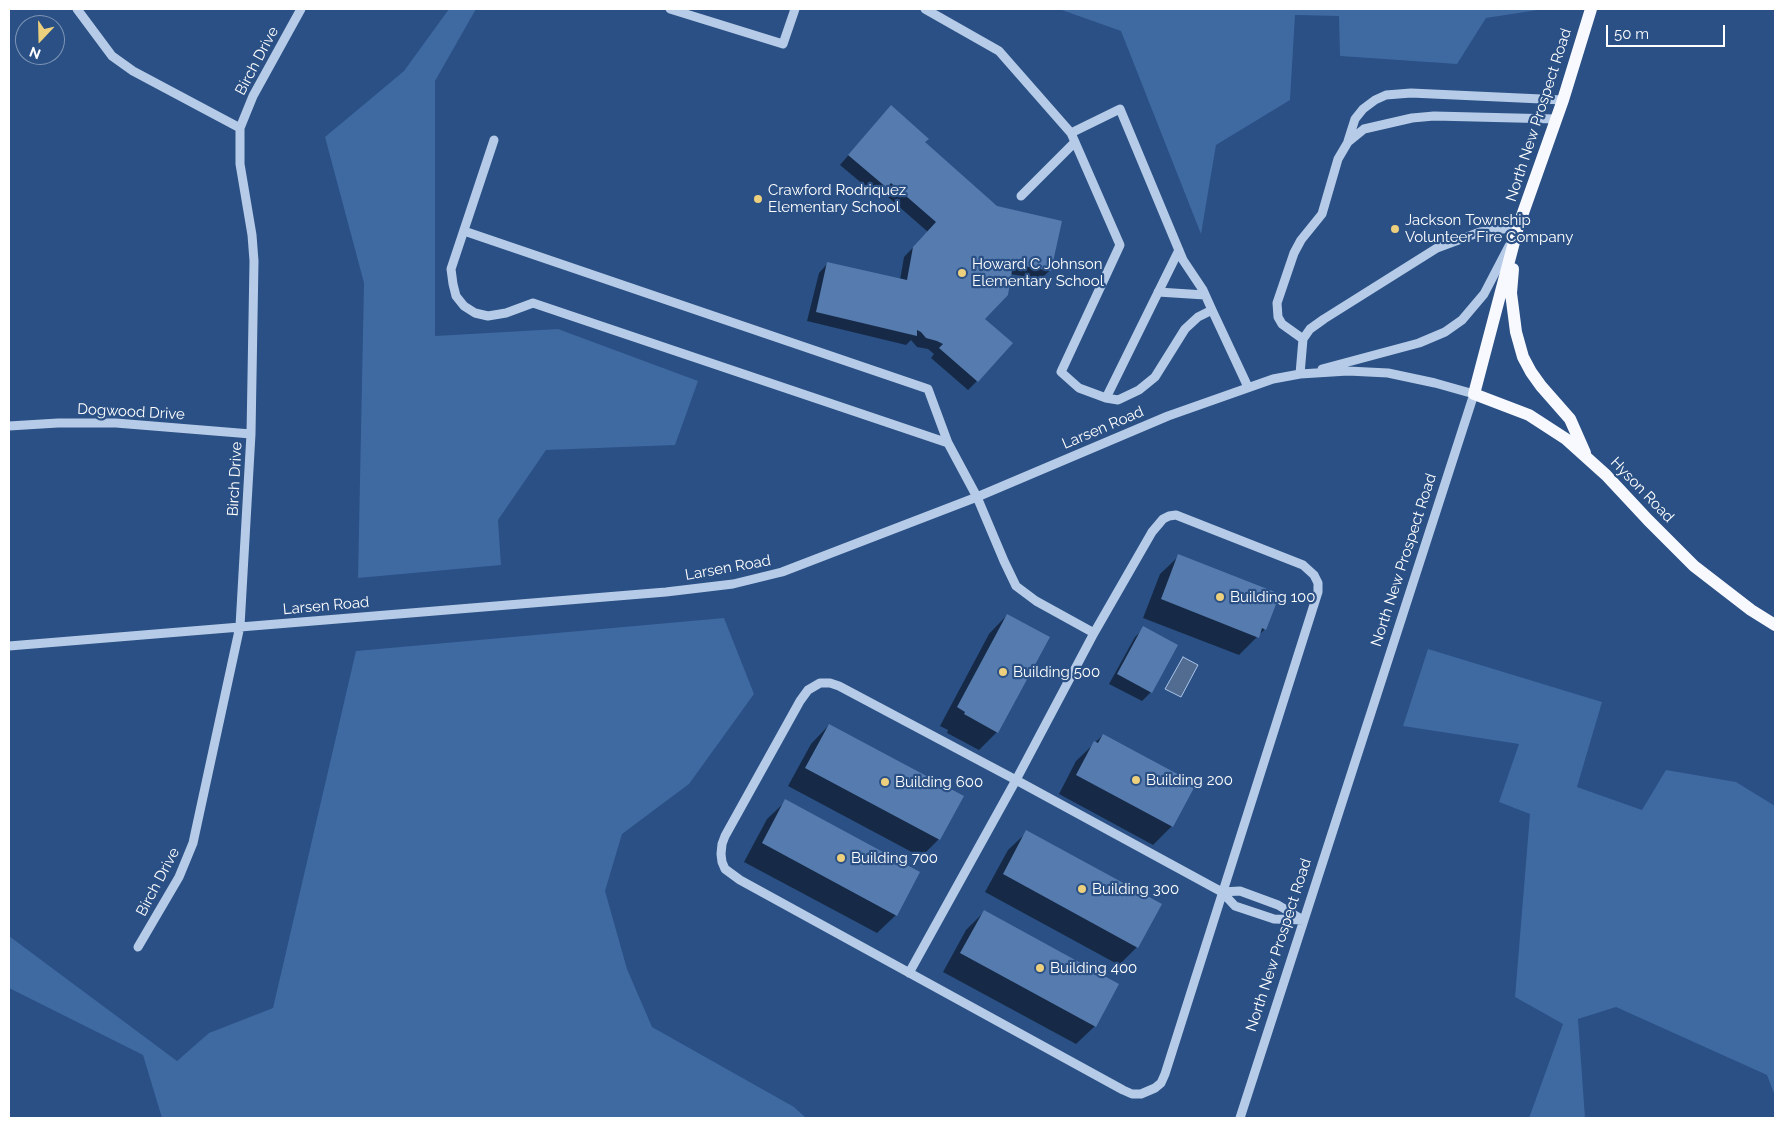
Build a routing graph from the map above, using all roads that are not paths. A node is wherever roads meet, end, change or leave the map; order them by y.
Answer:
1 (77, 9) edge
2 (301, 9) edge
3 (670, 9) edge
4 (795, 9) edge
5 (925, 9) edge
6 (1590, 9) edge
7 (1563, 100) junction
8 (1556, 119) junction
9 (240, 128) junction
10 (1073, 137) junction
11 (494, 140) dead end
12 (1348, 142) junction
13 (1021, 196) dead end
14 (1517, 229) junction
15 (464, 231) junction
16 (1179, 250) junction
17 (1158, 292) junction
18 (1205, 295) junction
19 (1212, 310) junction
20 (1303, 339) junction
21 (1300, 374) junction
22 (1248, 387) junction
23 (1474, 394) junction
24 (1106, 398) junction
25 (9, 426) edge
26 (251, 434) junction
27 (948, 443) junction
28 (1586, 455) junction
29 (977, 497) junction
30 (1775, 625) edge
31 (240, 626) junction
32 (1094, 632) junction
33 (9, 646) edge
34 (1016, 780) junction
35 (1222, 892) junction
36 (1304, 920) junction
37 (138, 947) dead end
38 (909, 973) junction
39 (1240, 1118) edge

1 - 9 street
2 - 9 street, Birch Drive
3 - 4 street
5 - 10 street
6 - 7 main road, North New Prospect Road
7 - 8 main road, North New Prospect Road
7 - 12 street
8 - 12 street
8 - 14 main road, North New Prospect Road
9 - 26 street, Birch Drive
10 - 13 street
10 - 16 street
10 - 24 street
11 - 15 street
12 - 20 street
14 - 20 street
14 - 21 street
14 - 23 main road, North New Prospect Road
14 - 28 main road
15 - 27 street
15 - 27 street
16 - 17 street
16 - 18 street
17 - 18 street
17 - 24 street
18 - 19 street
19 - 22 street
19 - 24 street
20 - 21 street
21 - 22 street, Larsen Road
21 - 23 street, Larsen Road
22 - 29 street, Larsen Road
23 - 28 main road, Hyson Road
23 - 36 street, North New Prospect Road
25 - 26 street, Dogwood Drive
26 - 31 street, Birch Drive
27 - 29 street
28 - 30 main road, Hyson Road
29 - 31 street, Larsen Road
29 - 32 street
31 - 33 street, Larsen Road
31 - 37 street, Birch Drive
32 - 34 street
32 - 35 street
34 - 35 street
34 - 38 street
34 - 38 street
35 - 36 street
35 - 36 street
35 - 38 street
36 - 39 street, North New Prospect Road

